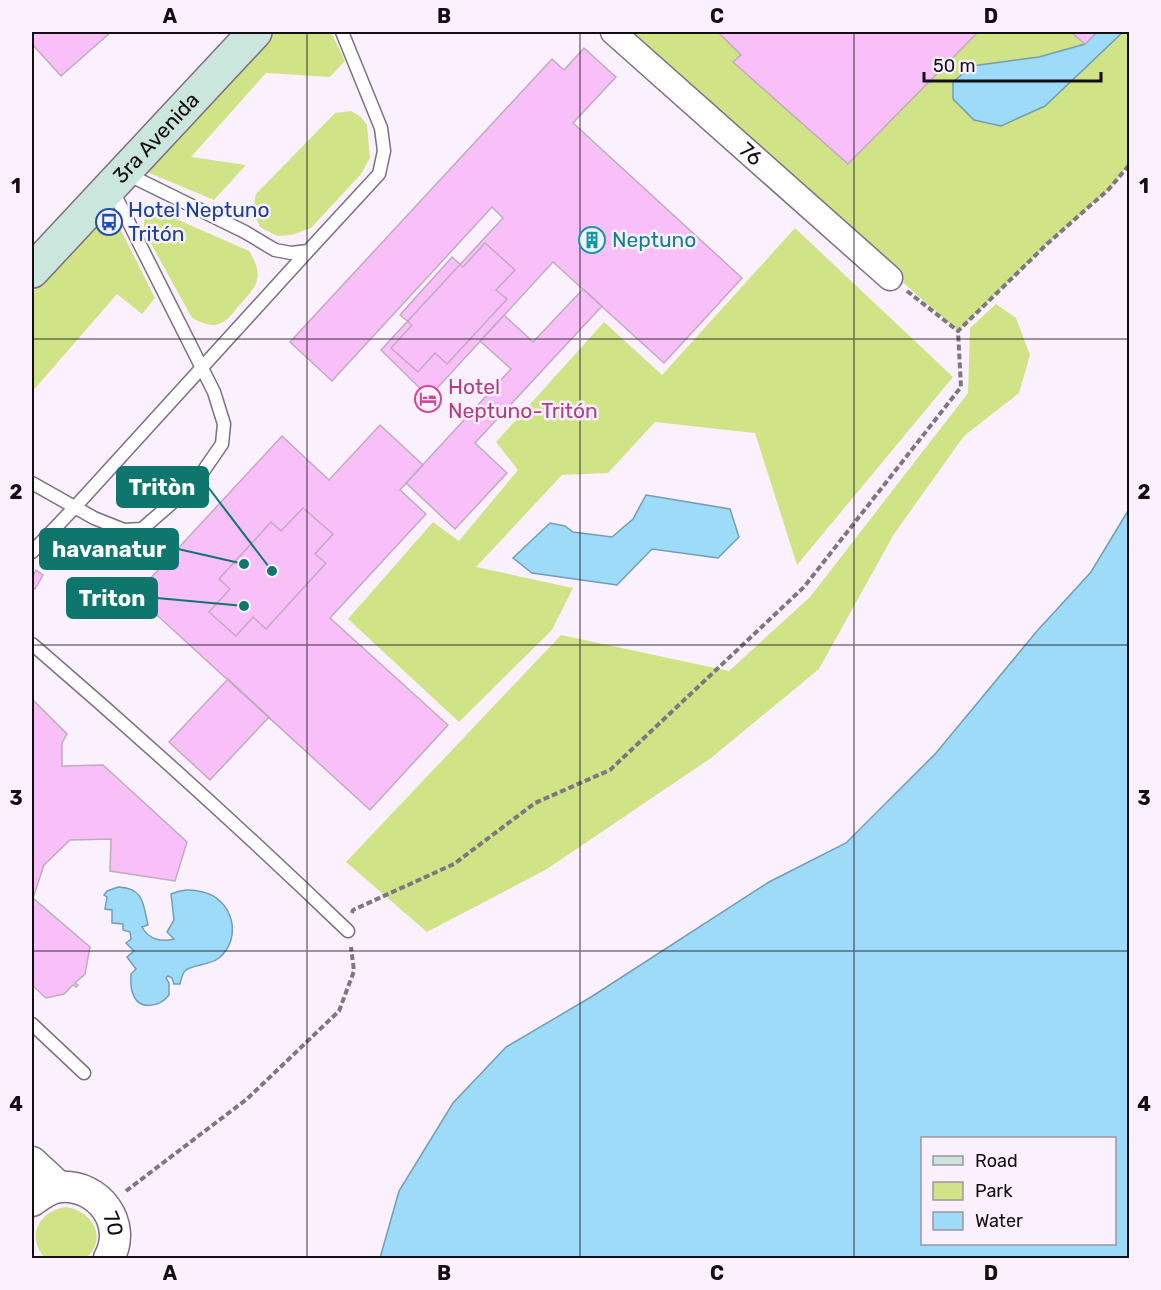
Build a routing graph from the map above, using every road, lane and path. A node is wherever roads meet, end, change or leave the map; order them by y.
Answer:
1 (255, 32) edge
2 (342, 32) edge
3 (613, 32) edge
4 (1130, 164) edge
5 (117, 179) junction
6 (308, 251) junction
7 (32, 271) edge
8 (890, 278) joint
9 (958, 331) junction
10 (202, 368) junction
11 (32, 483) edge
12 (75, 507) junction
13 (32, 552) edge
14 (32, 644) edge
15 (348, 931) junction
16 (32, 1024) edge
17 (84, 1073) dead end
18 (32, 1162) edge
19 (59, 1187) junction
20 (32, 1201) edge
21 (107, 1206) junction
22 (109, 1258) edge

1 - 5 main road, 3ra Avenida
2 - 6 lane
3 - 8 street, 76
4 - 9 path
5 - 6 lane
5 - 7 main road, 3ra Avenida
5 - 10 lane
6 - 10 lane
8 - 9 path
9 - 15 path
10 - 12 lane
10 - 12 lane
11 - 12 lane
12 - 13 lane
14 - 15 lane
15 - 21 path
16 - 17 lane
18 - 19 street
19 - 20 street
19 - 21 street, 70
21 - 22 street, 70

